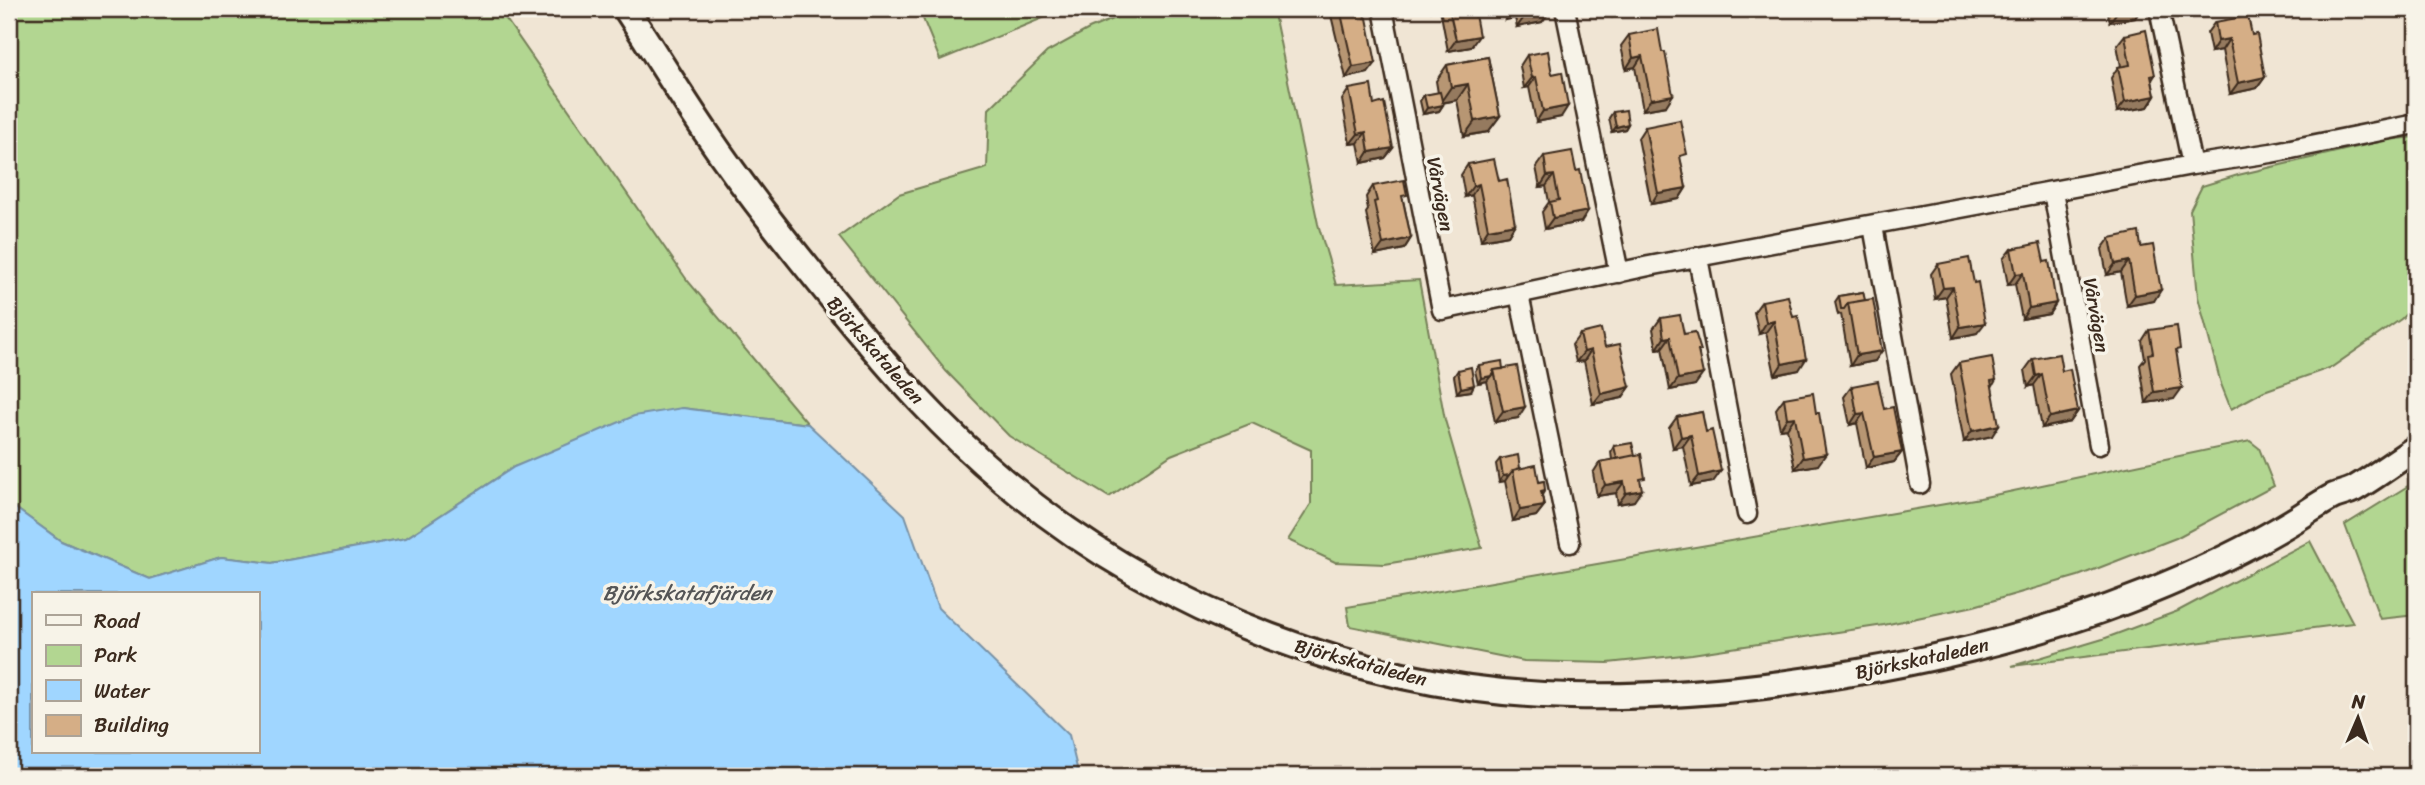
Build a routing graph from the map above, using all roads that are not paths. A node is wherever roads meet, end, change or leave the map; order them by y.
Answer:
1 (626, 9) edge
2 (1383, 9) edge
3 (1565, 9) edge
4 (2159, 9) edge
5 (2416, 124) edge
6 (2192, 165) junction
7 (2053, 192) junction
8 (1873, 226) junction
9 (1698, 258) junction
10 (1619, 273) junction
11 (1519, 294) junction
12 (2416, 431) edge
13 (2099, 445) dead end
14 (2416, 448) edge
15 (1920, 484) dead end
16 (2333, 497) junction
17 (1747, 514) dead end
18 (1570, 544) dead end

1 - 16 main road, Björkskataleden
2 - 11 street, Vårvägen
3 - 10 street
4 - 6 street
5 - 6 street, Vårvägen
6 - 7 street, Vårvägen
7 - 8 street, Vårvägen
7 - 13 street, Vårvägen
8 - 9 street, Vårvägen
8 - 15 street
9 - 10 street, Vårvägen
9 - 17 street
10 - 11 street, Vårvägen
11 - 18 street
12 - 16 main road, Björkskataleden
14 - 16 main road, Björkskataleden

